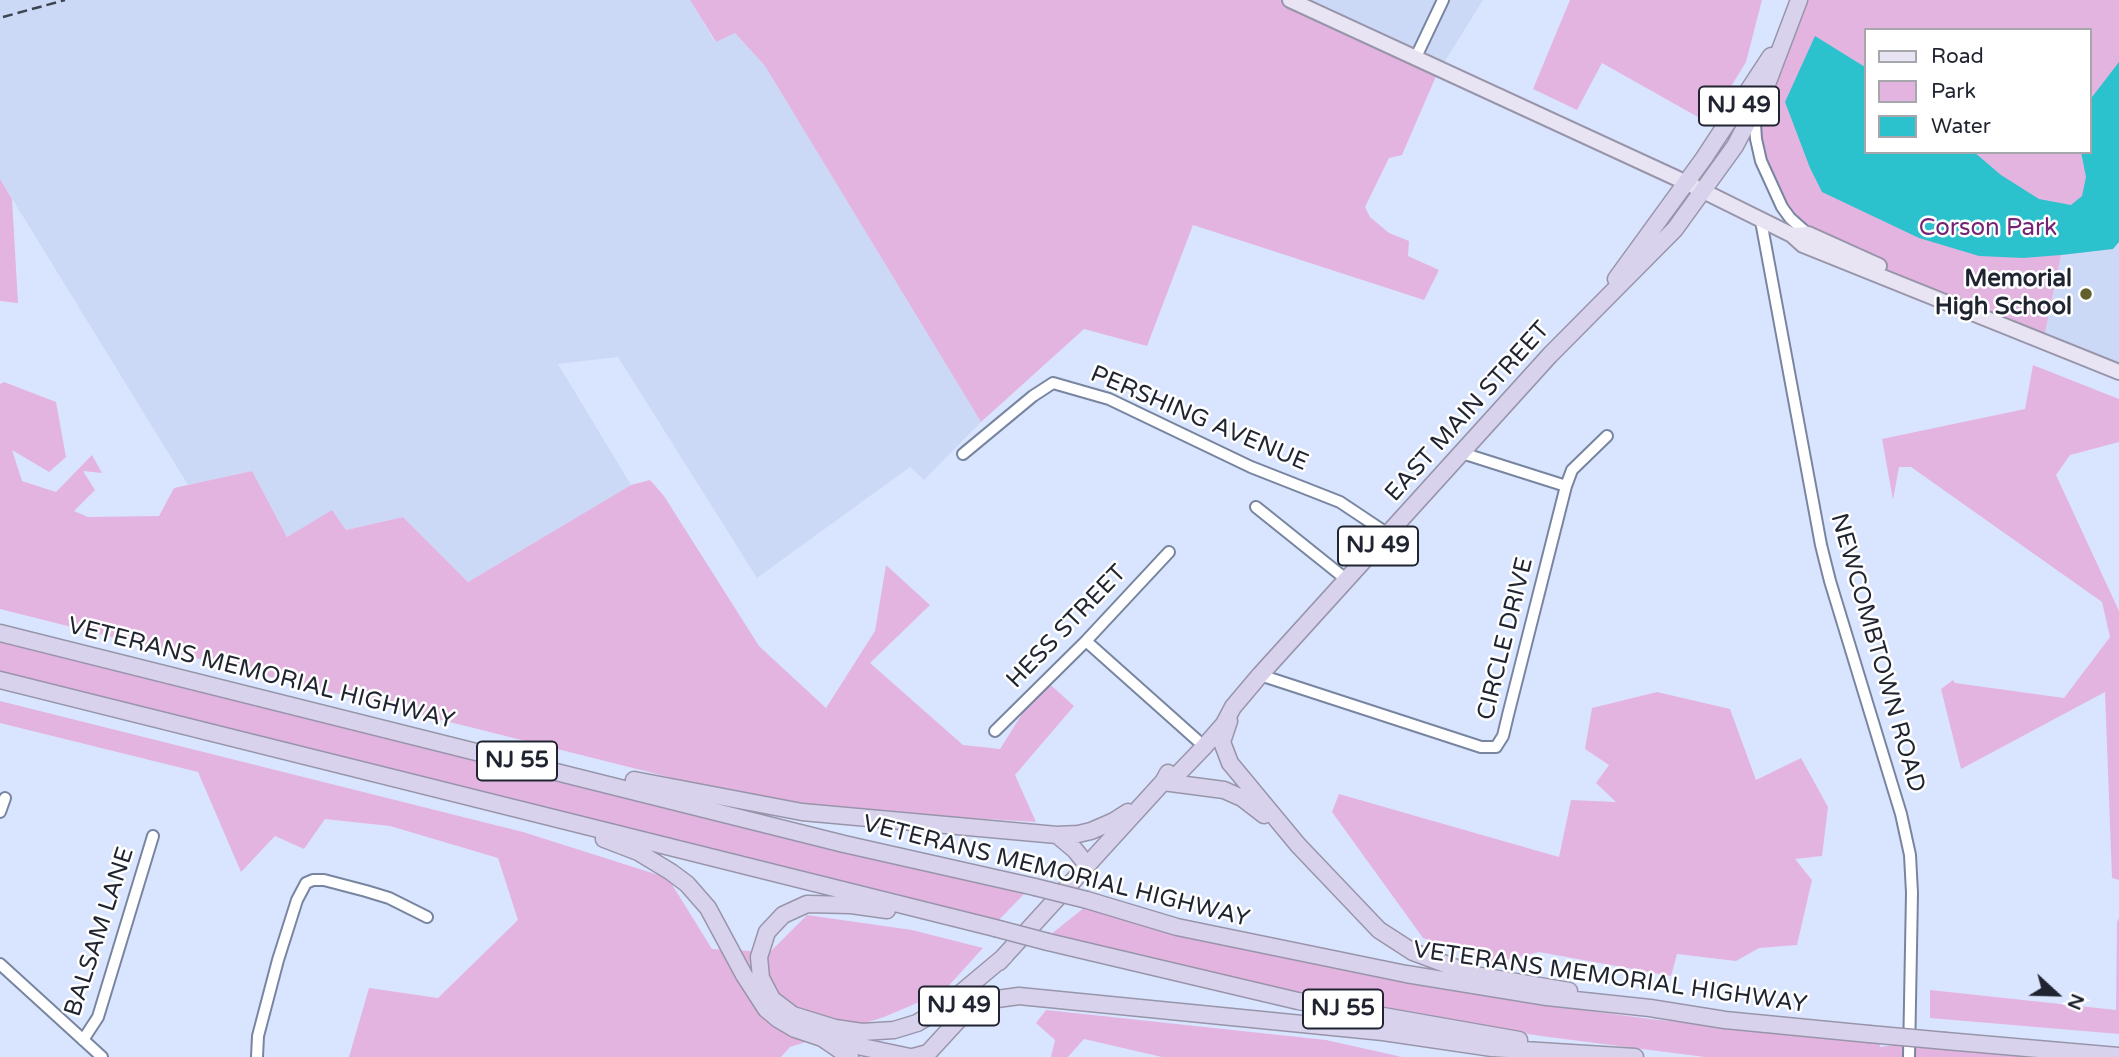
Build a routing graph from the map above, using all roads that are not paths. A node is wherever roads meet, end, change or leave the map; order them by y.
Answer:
1 (1290, 0) edge
2 (1443, 0) edge
3 (1799, 0) edge
4 (1788, 27) junction
5 (1415, 59) junction
6 (1766, 87) junction
7 (1686, 183) junction
8 (1703, 191) junction
9 (1761, 221) junction
10 (1808, 234) junction
11 (1792, 235) junction
12 (1599, 305) junction
13 (2119, 363) edge
14 (2119, 372) edge
15 (1607, 436) dead end
16 (1462, 453) junction
17 (963, 454) dead end
18 (1566, 486) junction
19 (1256, 507) dead end
20 (1388, 534) junction
21 (1169, 552) dead end
22 (1347, 580) junction
23 (0, 633) edge
24 (1086, 640) junction
25 (1260, 675) junction
26 (0, 680) edge
27 (1233, 707) junction
28 (995, 731) dead end
29 (1197, 740) junction
30 (447, 744) junction
31 (1163, 782) junction
32 (430, 787) junction
33 (5, 798) dead end
34 (1145, 802) junction
35 (0, 812) edge
36 (1057, 835) junction
37 (153, 836) dead end
38 (1298, 845) junction
39 (1087, 865) junction
40 (426, 917) dead end
41 (951, 917) junction
42 (1005, 956) junction
43 (0, 964) edge
44 (1650, 1008) junction
45 (822, 1038) junction
46 (83, 1040) junction
47 (2119, 1056) edge
48 (102, 1057) edge
49 (257, 1057) edge
50 (850, 1057) edge
51 (912, 1057) edge
52 (1635, 1057) edge
53 (1641, 1057) edge
54 (1909, 1057) edge

1 - 5 main road
2 - 5 street
3 - 4 highway, EAST MAIN STREET / NJ 49
4 - 6 highway, EAST MAIN STREET / NJ 49
4 - 7 highway, EAST MAIN STREET / NJ 49
5 - 7 main road
6 - 8 highway, EAST MAIN STREET / NJ 49
6 - 10 street
7 - 8 main road
7 - 12 highway, EAST MAIN STREET / NJ 49
8 - 9 main road
8 - 12 highway, EAST MAIN STREET / NJ 49
9 - 11 main road
9 - 54 street, NEWCOMBTOWN ROAD
10 - 11 main road
10 - 13 main road
11 - 14 main road
12 - 16 highway, EAST MAIN STREET / NJ 49
15 - 18 street
16 - 18 street
16 - 20 highway, EAST MAIN STREET / NJ 49
17 - 20 street, PERSHING AVENUE
18 - 25 street, CIRCLE DRIVE
19 - 22 street
20 - 22 highway, EAST MAIN STREET / NJ 49
21 - 24 street, HESS STREET
22 - 25 highway, EAST MAIN STREET / NJ 49
23 - 30 highway, VETERANS MEMORIAL HIGHWAY / NJ 55
24 - 28 street, HESS STREET
24 - 29 street
25 - 27 highway, EAST MAIN STREET / NJ 49
26 - 32 highway, NJ 55
27 - 29 highway, EAST MAIN STREET / NJ 49
27 - 31 highway, EAST MAIN STREET / NJ 49
27 - 38 highway
29 - 31 highway, EAST MAIN STREET / NJ 49
30 - 36 highway
30 - 44 highway, VETERANS MEMORIAL HIGHWAY / NJ 55, bridge
31 - 34 highway, EAST MAIN STREET / NJ 49
31 - 38 highway
32 - 41 highway, NJ 55
32 - 45 highway
33 - 35 street
34 - 36 highway
34 - 39 highway, EAST MAIN STREET / NJ 49
36 - 39 highway
37 - 46 street, BALSAM LANE
38 - 44 highway
39 - 42 highway, EAST MAIN STREET / NJ 49
40 - 49 street
41 - 42 highway
41 - 53 highway, NJ 55, bridge
42 - 51 highway, EAST MAIN STREET / NJ 49
43 - 46 street
44 - 47 highway, VETERANS MEMORIAL HIGHWAY / NJ 55, bridge
45 - 50 highway
45 - 51 highway
46 - 48 street
51 - 52 highway

